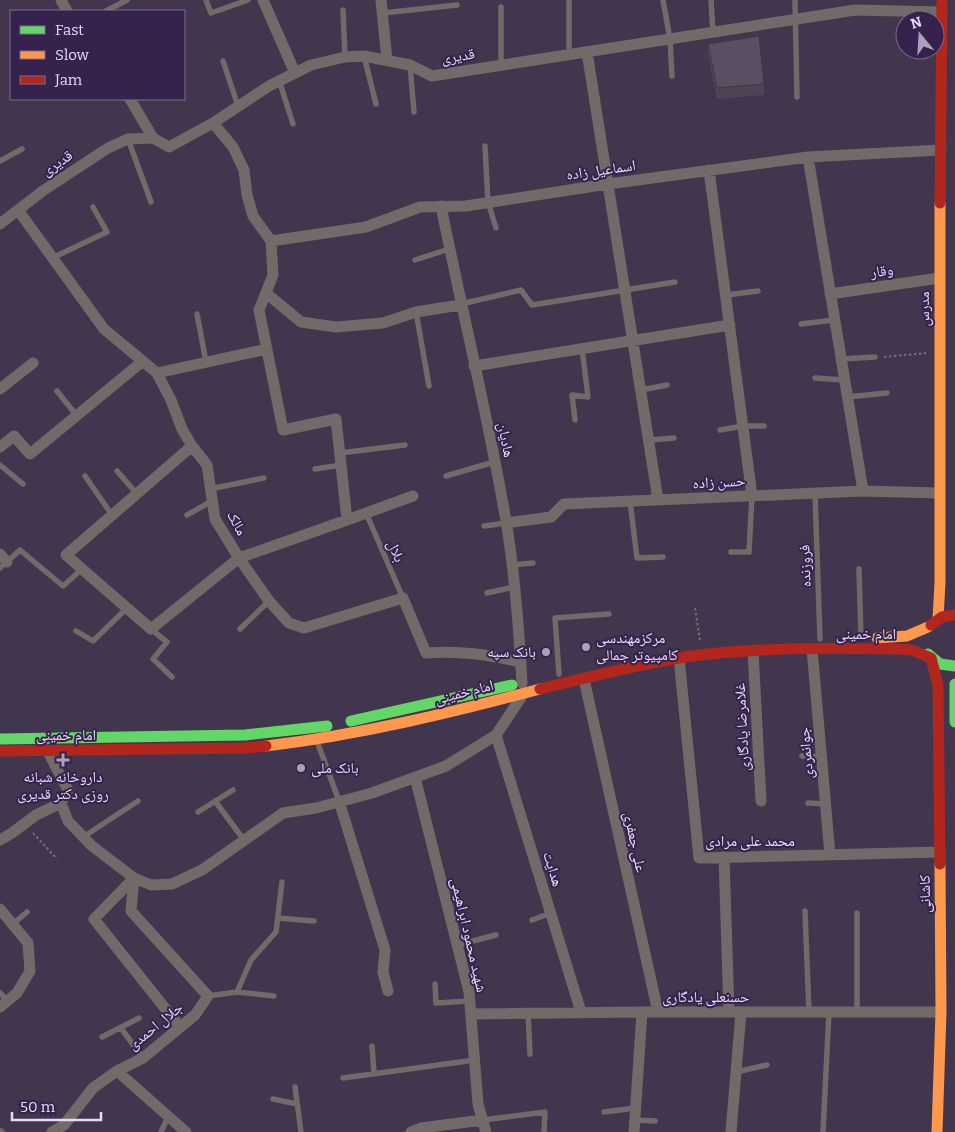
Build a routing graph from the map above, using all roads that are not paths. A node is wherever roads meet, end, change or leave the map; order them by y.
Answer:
1 (126, 0) edge
2 (206, 0) edge
3 (248, 0) edge
4 (263, 0) edge
5 (382, 0) edge
6 (569, 0) edge
7 (663, 0) edge
8 (711, 0) edge
9 (795, 0) edge
10 (457, 5) dead end
11 (942, 6) edge
12 (501, 7) dead end
13 (108, 10) edge
14 (343, 10) dead end
15 (383, 13) junction
16 (796, 20) junction
17 (713, 33) junction
18 (670, 39) junction
19 (587, 52) junction
20 (569, 54) junction
21 (364, 56) junction
22 (345, 57) junction
23 (387, 60) junction
24 (223, 61) dead end
25 (410, 65) junction
26 (501, 65) junction
27 (295, 73) junction
28 (672, 76) dead end
29 (279, 80) junction
30 (797, 97) dead end
31 (131, 100) edge
32 (941, 100) junction
33 (955, 100) edge
34 (376, 104) dead end
35 (238, 106) junction
36 (414, 112) dead end
37 (213, 123) junction
38 (293, 124) dead end
39 (153, 138) junction
40 (128, 139) junction
41 (485, 146) dead end
42 (22, 149) dead end
43 (941, 150) junction
44 (808, 156) junction
45 (0, 161) edge
46 (709, 170) junction
47 (608, 184) junction
48 (151, 202) dead end
49 (488, 202) junction
50 (441, 206) junction
51 (93, 207) dead end
52 (18, 210) junction
53 (0, 224) edge
54 (496, 228) dead end
55 (271, 241) junction
56 (449, 249) junction
57 (52, 258) junction
58 (415, 260) dead end
59 (939, 278) junction
60 (675, 282) dead end
61 (625, 289) junction
62 (758, 291) dead end
63 (266, 293) junction
64 (830, 294) junction
65 (726, 295) junction
66 (460, 305) junction
67 (416, 312) junction
68 (197, 314) dead end
69 (834, 320) junction
70 (801, 324) dead end
71 (730, 325) junction
72 (634, 340) junction
73 (582, 348) junction
74 (267, 349) junction
75 (875, 357) road end
76 (841, 359) junction
77 (143, 362) junction
78 (206, 362) junction
79 (33, 363) dead end
80 (474, 366) junction
81 (157, 373) junction
82 (815, 378) dead end
83 (844, 380) junction
84 (666, 385) dead end
85 (429, 386) dead end
86 (0, 389) edge
87 (641, 390) junction
88 (58, 391) dead end
89 (886, 393) dead end
90 (847, 397) junction
91 (77, 416) junction
92 (575, 420) dead end
93 (743, 426) junction
94 (764, 426) dead end
95 (720, 430) dead end
96 (674, 438) dead end
97 (649, 440) junction
98 (405, 445) dead end
99 (192, 446) junction
100 (0, 447) edge
101 (340, 453) junction
102 (494, 462) junction
103 (0, 465) edge
104 (341, 465) junction
105 (314, 469) dead end
106 (117, 471) dead end
107 (85, 476) dead end
108 (446, 476) dead end
109 (264, 478) dead end
110 (23, 484) dead end
111 (863, 491) junction
112 (815, 493) junction
113 (939, 493) junction
114 (137, 494) junction
115 (211, 495) junction
116 (413, 496) dead end
117 (752, 496) junction
118 (658, 500) junction
119 (630, 501) junction
120 (366, 513) junction
121 (112, 515) junction
122 (187, 515) dead end
123 (347, 520) junction
124 (506, 523) junction
125 (484, 526) dead end
126 (732, 552) dead end
127 (663, 557) dead end
128 (239, 558) junction
129 (2, 562) edge
130 (533, 564) dead end
131 (511, 565) junction
132 (82, 569) junction
133 (859, 569) dead end
134 (514, 587) junction
135 (487, 593) dead end
136 (403, 598) junction
137 (270, 601) junction
138 (126, 608) junction
139 (609, 614) dead end
140 (955, 615) edge
141 (938, 618) junction
142 (928, 627) junction
143 (240, 628) dead end
144 (150, 629) junction
145 (76, 631) dead end
146 (861, 638) junction
147 (820, 639) junction
148 (812, 649) junction
149 (753, 651) junction
150 (679, 658) junction
151 (931, 658) junction
152 (521, 662) junction
153 (955, 666) edge
154 (560, 674) junction
155 (172, 677) dead end
156 (584, 679) junction
157 (955, 684) edge
158 (523, 688) junction
159 (955, 722) edge
160 (496, 735) junction
161 (0, 739) edge
162 (317, 739) junction
163 (47, 750) junction
164 (0, 751) edge
165 (802, 756) dead end
166 (822, 756) junction
167 (415, 777) junction
168 (233, 790) dead end
169 (138, 800) dead end
170 (215, 801) junction
171 (339, 801) junction
172 (761, 801) dead end
173 (60, 803) junction
174 (808, 803) dead end
175 (826, 804) junction
176 (198, 812) dead end
177 (83, 837) junction
178 (0, 840) edge
179 (244, 840) junction
180 (940, 852) junction
181 (830, 855) junction
182 (724, 858) junction
183 (134, 878) junction
184 (282, 882) dead end
185 (0, 908) edge
186 (805, 911) dead end
187 (27, 912) dead end
188 (857, 912) dead end
189 (551, 913) junction
190 (278, 918) junction
191 (532, 920) dead end
192 (314, 921) dead end
193 (13, 924) junction
194 (496, 935) dead end
195 (457, 945) junction
196 (434, 984) dead end
197 (388, 991) dead end
198 (237, 992) junction
199 (208, 996) junction
200 (274, 996) dead end
201 (3, 1000) edge
202 (470, 1000) junction
203 (581, 1012) junction
204 (642, 1012) junction
205 (658, 1012) junction
206 (735, 1012) junction
207 (809, 1012) junction
208 (829, 1012) junction
209 (857, 1012) junction
210 (941, 1012) junction
211 (528, 1013) junction
212 (471, 1014) junction
213 (139, 1018) dead end
214 (121, 1028) junction
215 (180, 1028) junction
216 (102, 1037) dead end
217 (372, 1046) dead end
218 (530, 1054) dead end
219 (143, 1058) junction
220 (474, 1060) junction
221 (767, 1066) dead end
222 (117, 1071) junction
223 (736, 1072) junction
224 (374, 1074) junction
225 (343, 1078) dead end
226 (295, 1087) dead end
227 (273, 1099) dead end
228 (297, 1104) junction
229 (636, 1108) junction
230 (604, 1112) dead end
231 (168, 1117) junction
232 (483, 1120) junction
233 (655, 1121) dead end
234 (635, 1126) edge
235 (52, 1132) edge
236 (161, 1132) edge
237 (186, 1132) edge
238 (301, 1132) edge
239 (411, 1132) edge
240 (486, 1132) edge
241 (544, 1132) edge
242 (731, 1132) edge
243 (823, 1132) edge
244 (937, 1132) edge

1 - 13 lane
2 - 3 lane
4 - 27 street
5 - 15 street
6 - 20 lane
7 - 18 lane
8 - 17 lane
9 - 16 lane
10 - 15 lane
11 - 16 street, قدیری
11 - 32 main road, مدرس
12 - 26 lane
14 - 22 lane
15 - 23 street
16 - 17 street, قدیری
16 - 30 lane
17 - 18 street, قدیری
18 - 19 street, قدیری
18 - 28 lane
19 - 20 street, قدیری
19 - 47 street
20 - 26 street, قدیری
21 - 22 street, قدیری
21 - 23 street, قدیری
21 - 34 lane
22 - 27 street, قدیری
23 - 25 street, قدیری
24 - 35 lane
25 - 26 street, قدیری
25 - 36 lane
27 - 29 street, قدیری
29 - 35 street, قدیری
29 - 38 lane
31 - 39 street
32 - 33 main road
32 - 43 main road, مدرس
35 - 37 street, قدیری
37 - 39 street, قدیری
37 - 55 street
39 - 40 street, قدیری
40 - 48 lane
40 - 52 street, قدیری
41 - 49 lane
42 - 45 lane
43 - 44 street, اسماعیل زاده
43 - 59 main road, مدرس
44 - 46 street, اسماعیل زاده
44 - 64 street
46 - 47 street, اسماعیل زاده
46 - 65 street
47 - 49 street, اسماعیل زاده
47 - 61 street
49 - 50 street, اسماعیل زاده
49 - 54 lane
50 - 55 street, اسماعیل زاده
50 - 56 street, هادیان
51 - 57 lane
52 - 53 street, قدیری
52 - 57 street, مالک
55 - 63 street
56 - 58 lane
56 - 66 street, هادیان
57 - 77 street, مالک
59 - 64 street, وقار
59 - 113 main road, مدرس
60 - 61 lane
61 - 66 lane
61 - 72 street
62 - 65 lane
63 - 67 street
63 - 74 street
64 - 69 street
65 - 71 street
66 - 67 street
66 - 80 street, هادیان
67 - 85 lane
68 - 78 lane
69 - 70 lane
69 - 76 street
71 - 72 street
71 - 93 street
72 - 73 street
72 - 87 street
73 - 80 street
73 - 92 lane
74 - 78 street
74 - 101 street
75 - 76 lane
76 - 83 street
77 - 81 street, مالک
77 - 91 street
78 - 81 street
79 - 86 street
80 - 102 street, هادیان
81 - 99 street, مالک
82 - 83 lane
83 - 90 street
84 - 87 lane
87 - 97 street
88 - 91 lane
89 - 90 lane
90 - 111 street
91 - 100 street
93 - 94 lane
93 - 95 lane
93 - 117 street
96 - 97 lane
97 - 118 street
98 - 101 lane
99 - 114 street
99 - 115 street, مالک
101 - 104 street
102 - 108 lane
102 - 124 street, هادیان
103 - 110 lane
104 - 105 lane
104 - 123 street
106 - 114 lane
107 - 121 lane
109 - 115 lane
111 - 112 street, حسن زاده
111 - 113 street, حسن زاده
112 - 117 street, حسن زاده
112 - 147 lane, فروزنده
113 - 141 main road, مدرس
114 - 121 street
115 - 122 lane
115 - 128 street, مالک
116 - 120 street
117 - 118 street, حسن زاده
117 - 126 lane
118 - 119 street, حسن زاده
119 - 124 street, حسن زاده
119 - 127 lane
120 - 123 street
120 - 136 lane, بلال
121 - 132 street
123 - 128 street
124 - 125 lane
124 - 131 street, هادیان
128 - 137 street, مالک
128 - 144 street
129 - 132 lane
130 - 131 lane
131 - 134 street, هادیان
132 - 138 street
133 - 146 lane
134 - 135 lane
134 - 152 street, هادیان
136 - 137 street, مالک
136 - 152 street
137 - 143 lane
138 - 144 street
138 - 145 lane
139 - 154 lane
140 - 141 main road
141 - 142 main road
142 - 146 main road, امام خمینی
142 - 151 main road, کاشانی
144 - 155 lane
146 - 147 main road, امام خمینی
147 - 154 main road, امام خمینی
148 - 149 main road, امام خمینی
148 - 151 main road, امام خمینی
148 - 166 street, جوانمردی
149 - 150 main road, امام خمینی
149 - 172 street, غلامرضا یادگاری
150 - 156 main road, امام خمینی
150 - 182 street, محمد علی مرادی
151 - 153 main road, امام خمینی
151 - 180 main road, کاشانی
152 - 158 street, هادیان
154 - 158 main road, امام خمینی
156 - 158 main road, امام خمینی
156 - 205 street, علی جعفری
157 - 159 main road
158 - 160 street
158 - 161 main road, امام خمینی
158 - 162 main road, امام خمینی
160 - 167 street
160 - 189 street, هدایت
162 - 163 main road, امام خمینی
162 - 171 lane
163 - 164 main road, امام خمینی
163 - 173 street
165 - 166 lane
166 - 175 street, جوانمردی
167 - 171 street
167 - 195 street, شهید محمود ابراهیمی
168 - 170 lane
169 - 177 lane
170 - 176 lane
170 - 179 lane
171 - 179 street
171 - 197 street
173 - 177 street
173 - 178 street
174 - 175 lane
175 - 181 street, جوانمردی
177 - 183 street
179 - 183 street
180 - 181 street, محمد علی مرادی
180 - 210 main road, کاشانی
181 - 182 street, محمد علی مرادی
182 - 206 street
183 - 199 street
183 - 215 street
184 - 190 lane
185 - 193 street
186 - 207 lane
187 - 193 lane
188 - 209 lane
189 - 191 lane
189 - 203 street, هدایت
190 - 192 lane
190 - 198 lane
193 - 201 street
194 - 195 lane
195 - 202 street, شهید محمود ابراهیمی
196 - 202 lane
198 - 199 lane
198 - 200 lane
199 - 215 street, جلال احمدی
202 - 212 street, شهید محمود ابراهیمی
203 - 204 street, حسنعلی یادگاری
203 - 211 street, حسنعلی یادگاری
204 - 205 street, حسنعلی یادگاری
204 - 229 street
205 - 206 street, حسنعلی یادگاری
206 - 207 street, حسنعلی یادگاری
206 - 223 street
207 - 208 street, حسنعلی یادگاری
208 - 209 street, حسنعلی یادگاری
208 - 243 lane
209 - 210 street, حسنعلی یادگاری
210 - 244 main road, کاشانی
211 - 212 street, حسنعلی یادگاری
211 - 218 lane
212 - 220 street, شهید محمود ابراهیمی
213 - 214 lane
214 - 216 lane
214 - 219 lane
215 - 219 street, جلال احمدی
217 - 224 lane
219 - 222 street, جلال احمدی
220 - 224 lane
220 - 232 street, شهید محمود ابراهیمی
221 - 223 lane
222 - 231 street
222 - 235 street, جلال احمدی
223 - 242 street
224 - 225 lane
226 - 228 lane
227 - 228 lane
228 - 238 lane
229 - 230 lane
229 - 234 street
231 - 236 lane
231 - 237 street
232 - 239 street
232 - 240 street, شهید محمود ابراهیمی
232 - 241 lane
233 - 234 lane

